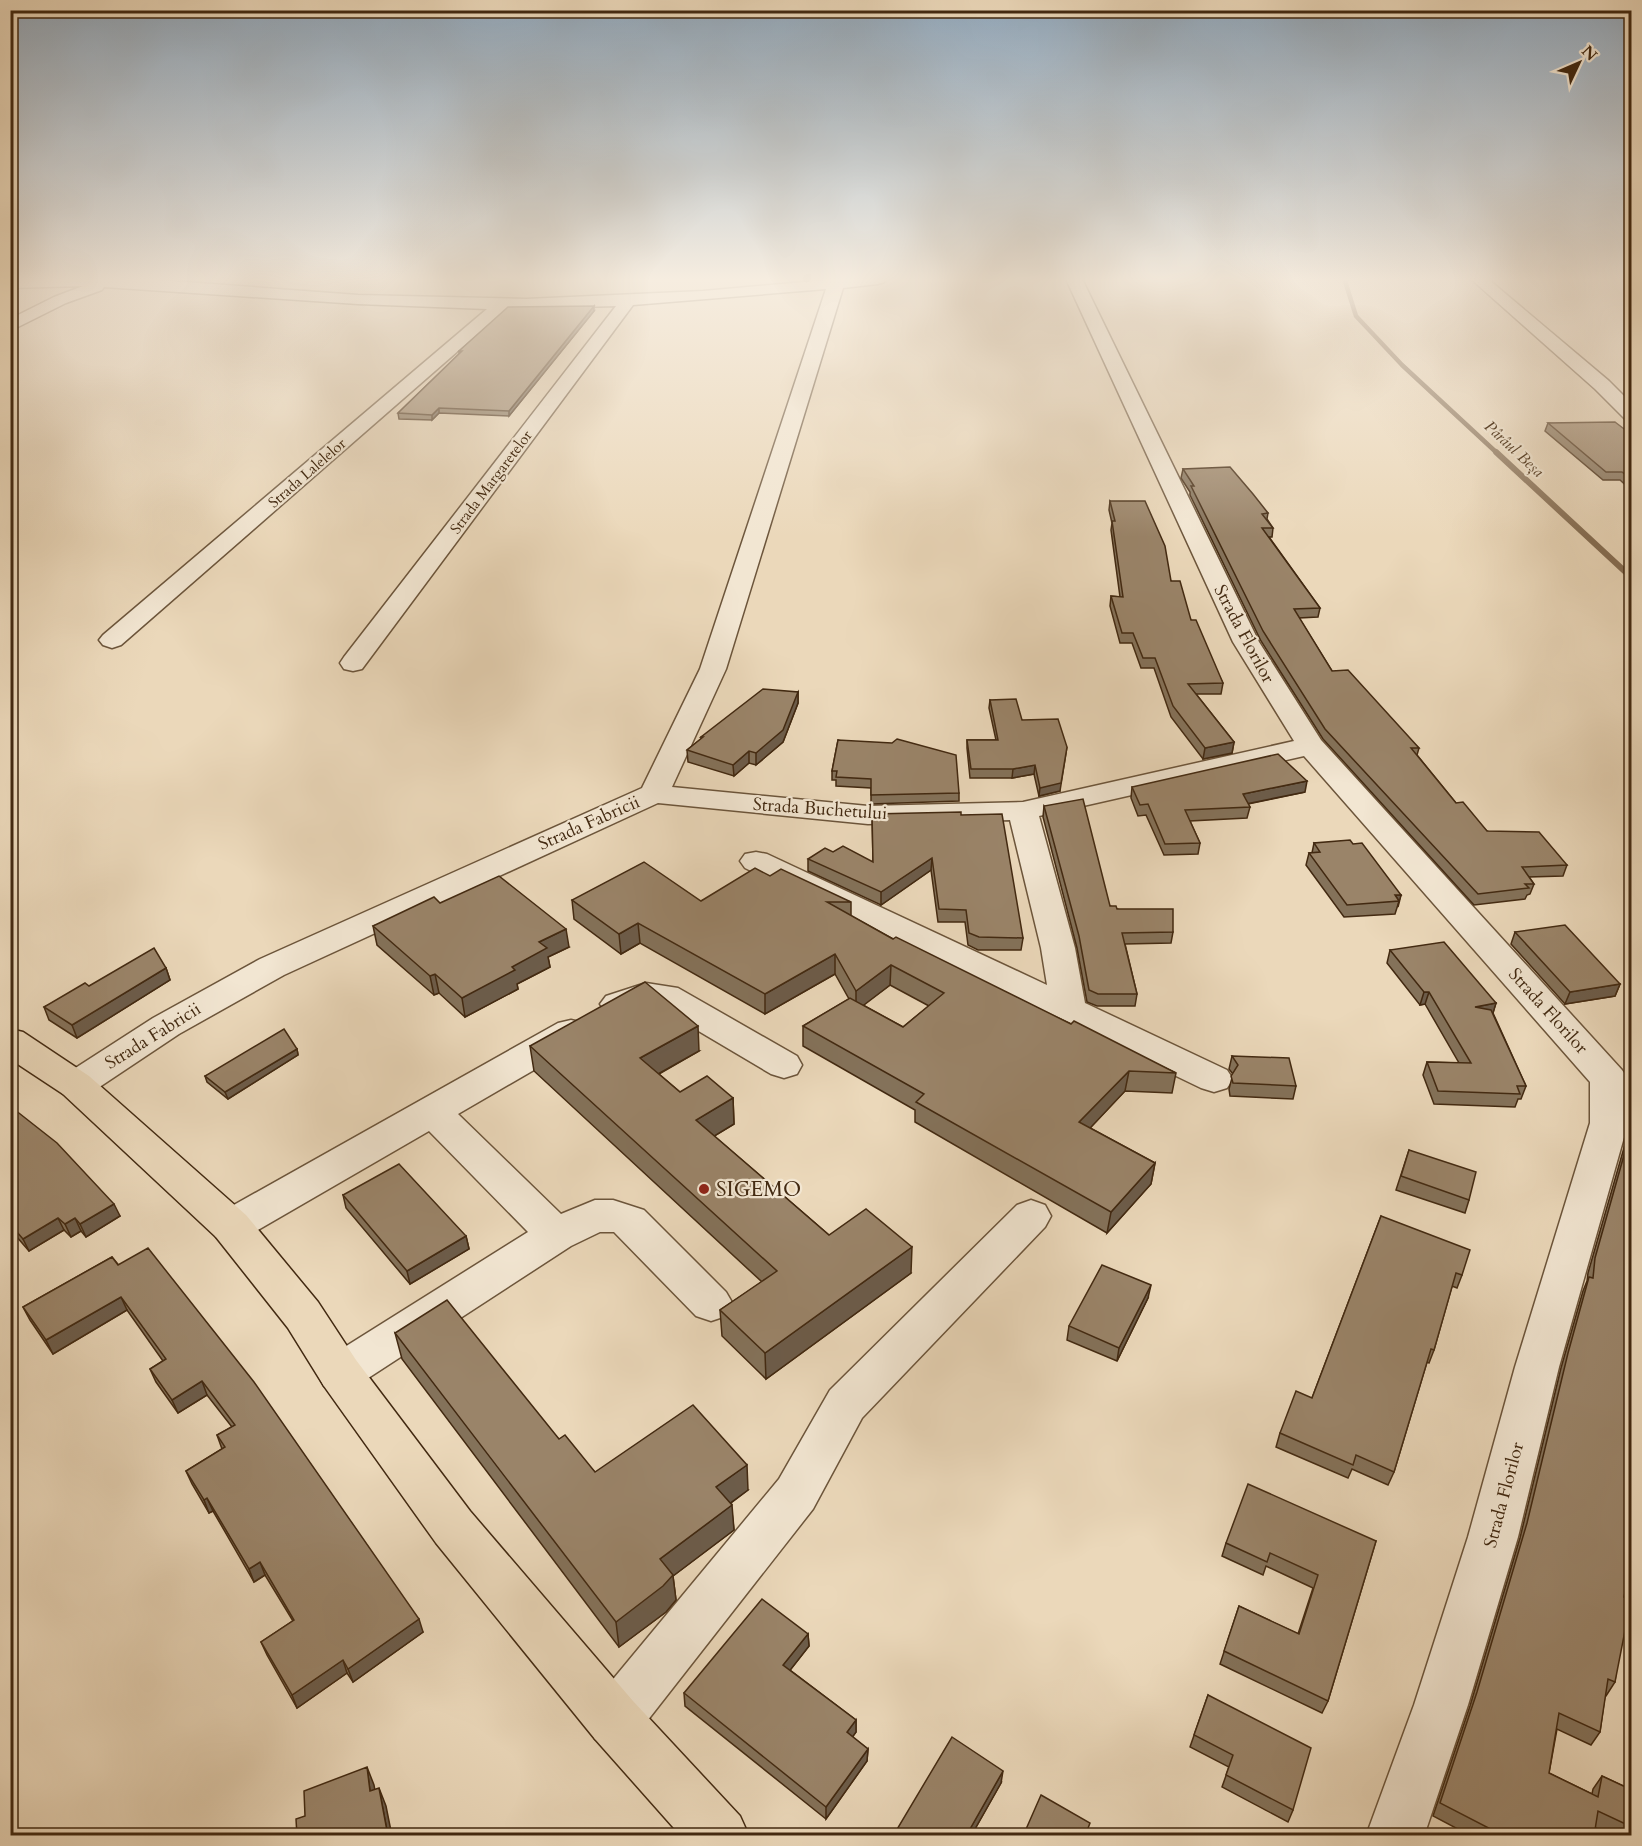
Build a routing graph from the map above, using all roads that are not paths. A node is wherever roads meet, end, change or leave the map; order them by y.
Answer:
1 (431, 365) edge
2 (579, 365) edge
3 (810, 365) edge
4 (1115, 365) edge
5 (1578, 365) edge
6 (1632, 415) edge
7 (112, 640) dead end
8 (353, 663) dead end
9 (1311, 746) junction
10 (654, 794) junction
11 (1023, 811) junction
12 (756, 861) dead end
13 (1068, 1009) junction
14 (10, 1041) edge
15 (784, 1065) dead end
16 (1214, 1078) dead end
17 (76, 1084) junction
18 (432, 1112) junction
19 (1031, 1216) dead end
20 (231, 1226) junction
21 (556, 1235) junction
22 (711, 1304) dead end
23 (340, 1373) junction
24 (614, 1720) junction
25 (720, 1836) edge
26 (1395, 1836) edge

1 - 7 street, Strada Lalelelor
2 - 8 street, Strada Margaretelor
3 - 10 street, Strada Fabricii
4 - 9 street, Strada Florilor
5 - 6 street
9 - 11 street, Strada Buchetului
9 - 26 street, Strada Florilor
10 - 11 street, Strada Buchetului
10 - 17 street, Strada Fabricii
11 - 13 street
12 - 13 street
13 - 16 street
14 - 17 main road
15 - 18 street
17 - 20 main road
18 - 20 street
18 - 21 street
19 - 24 street
20 - 23 main road
21 - 22 street
21 - 23 street
23 - 24 main road
24 - 25 main road

